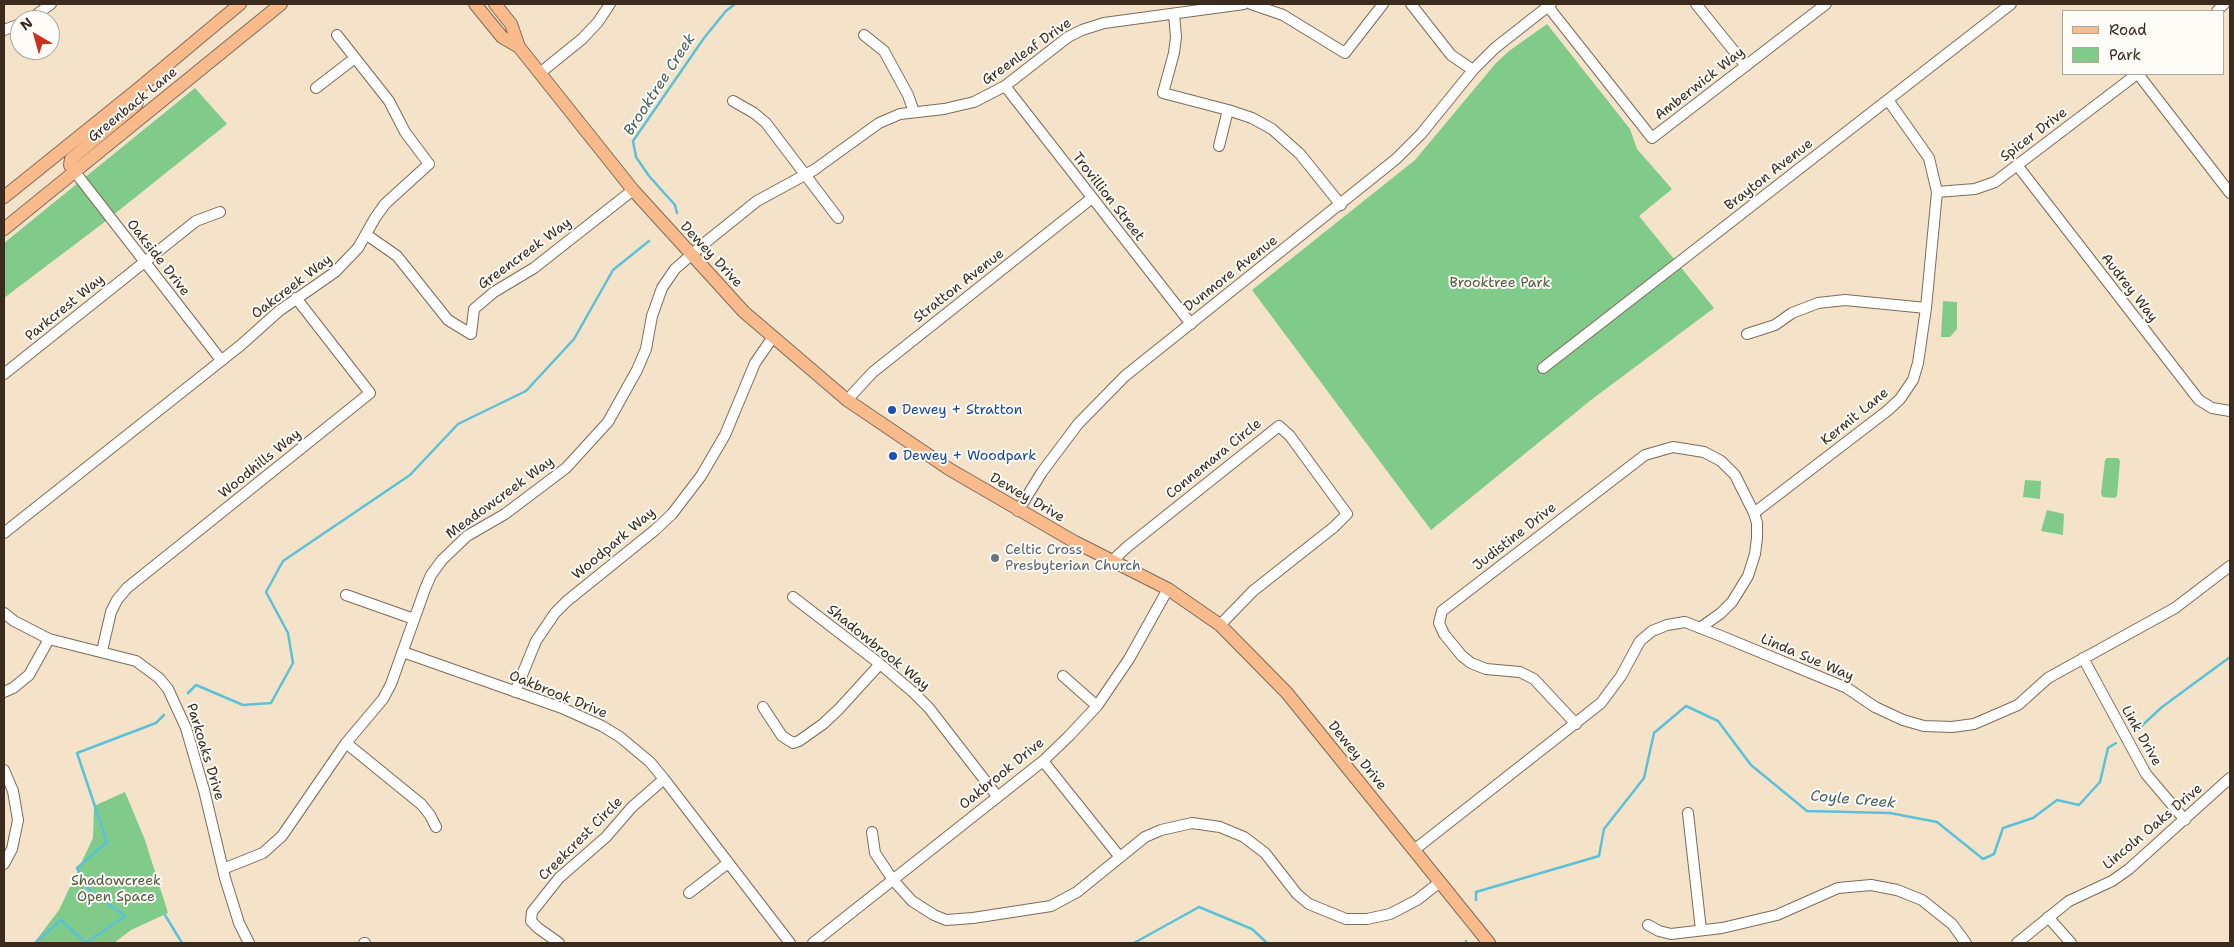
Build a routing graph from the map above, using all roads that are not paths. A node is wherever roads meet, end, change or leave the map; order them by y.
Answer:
1 (240, 4) edge
2 (281, 4) edge
3 (475, 4) edge
4 (495, 4) edge
5 (610, 4) edge
6 (1244, 4) edge
7 (1252, 4) edge
8 (1383, 4) edge
9 (1411, 4) edge
10 (1697, 4) edge
11 (1826, 4) edge
12 (2011, 4) edge
13 (1548, 5) edge
14 (1174, 14) junction
15 (337, 34) dead end
16 (864, 35) dead end
17 (519, 47) junction
18 (355, 58) junction
19 (1746, 66) junction
20 (1473, 70) junction
21 (540, 73) junction
22 (2136, 75) edge
23 (2138, 75) edge
24 (1005, 86) junction
25 (316, 88) dead end
26 (137, 90) junction
27 (1888, 100) junction
28 (733, 101) dead end
29 (1228, 110) junction
30 (914, 112) junction
31 (1219, 146) dead end
32 (2017, 165) junction
33 (75, 172) junction
34 (806, 175) junction
35 (633, 190) junction
36 (1937, 192) junction
37 (2230, 193) edge
38 (4, 197) edge
39 (1092, 198) junction
40 (1340, 205) junction
41 (220, 212) dead end
42 (838, 218) dead end
43 (4, 229) edge
44 (366, 235) junction
45 (691, 255) junction
46 (143, 263) junction
47 (296, 298) junction
48 (1926, 308) junction
49 (1191, 324) junction
50 (1747, 334) dead end
51 (773, 337) junction
52 (221, 360) junction
53 (1543, 368) dead end
54 (4, 374) edge
55 (847, 400) junction
56 (2230, 411) edge
57 (1018, 511) junction
58 (1754, 513) junction
59 (4, 532) edge
60 (1112, 561) junction
61 (2230, 566) edge
62 (1168, 589) junction
63 (346, 595) dead end
64 (793, 597) dead end
65 (4, 613) edge
66 (414, 619) junction
67 (1220, 625) junction
68 (1700, 628) junction
69 (49, 639) junction
70 (102, 652) junction
71 (403, 652) junction
72 (2083, 658) junction
73 (880, 664) junction
74 (1062, 676) dead end
75 (4, 692) edge
76 (515, 692) junction
77 (1097, 706) junction
78 (763, 707) dead end
79 (1576, 724) junction
80 (346, 743) junction
81 (1043, 761) junction
82 (4, 770) edge
83 (2230, 778) edge
84 (664, 779) junction
85 (998, 796) junction
86 (1688, 813) dead end
87 (2185, 820) junction
88 (436, 827) dead end
89 (872, 832) dead end
90 (1414, 850) junction
91 (1119, 856) junction
92 (728, 863) junction
93 (4, 864) edge
94 (223, 868) junction
95 (893, 880) junction
96 (1440, 882) junction
97 (689, 893) dead end
98 (2048, 917) junction
99 (1648, 925) dead end
100 (1701, 930) junction
101 (246, 942) edge
102 (559, 943) edge
103 (790, 943) edge
104 (813, 943) edge
105 (1489, 943) edge
106 (1966, 943) edge
107 (2016, 943) edge
108 (2071, 943) edge

1 - 26 main road, Greenback Lane
2 - 33 main road, Greenback Lane
3 - 17 main road
4 - 17 main road, Dewey Drive
5 - 21 street
6 - 14 street, Greenleaf Drive
7 - 8 street
9 - 20 street
10 - 19 street
11 - 19 street, Amberwick Way
12 - 27 street, Brayton Avenue
13 - 19 street, Amberwick Way
13 - 20 street, Dunmore Avenue
14 - 24 street, Greenleaf Drive
14 - 29 street
15 - 18 street, Oakcreek Way
16 - 30 street
17 - 21 main road, Dewey Drive
18 - 25 street
18 - 44 street, Oakcreek Way
20 - 40 street, Dunmore Avenue
21 - 35 main road, Dewey Drive
22 - 32 street, Spicer Drive
23 - 37 street
24 - 30 street, Greenleaf Drive
24 - 39 street, Trovillion Street
26 - 33 main road
26 - 38 main road, Greenback Lane
27 - 36 street, Kermit Lane
27 - 53 street, Brayton Avenue
28 - 34 street
29 - 31 street
29 - 40 street
30 - 34 street, Greenleaf Drive
32 - 36 street, Spicer Drive
32 - 56 street, Audrey Way
33 - 43 main road, Greenback Lane
33 - 46 street, Oakside Drive
34 - 42 street
34 - 45 street, Greenleaf Drive
35 - 44 street, Greencreek Way
35 - 45 main road, Dewey Drive
36 - 48 street, Kermit Lane
39 - 49 street, Trovillion Street
39 - 55 street, Stratton Avenue
40 - 49 street, Dunmore Avenue
41 - 46 street, Parkcrest Way
44 - 47 street, Oakcreek Way
45 - 51 main road, Dewey Drive
45 - 66 street, Meadowcreek Way
46 - 52 street, Oakside Drive
46 - 54 street, Parkcrest Way
47 - 52 street, Oakcreek Way
47 - 70 street, Woodhills Way
48 - 50 street
48 - 58 street, Kermit Lane
49 - 57 street, Dunmore Avenue
51 - 55 main road, Dewey Drive
51 - 76 street, Woodpark Way
52 - 59 street, Oakcreek Way
55 - 57 main road, Dewey Drive
57 - 60 main road, Dewey Drive
58 - 68 street
58 - 79 street, Judistine Drive
60 - 62 main road, Dewey Drive
60 - 67 street, Connemara Circle
61 - 72 street, Linda Sue Way
62 - 67 main road, Dewey Drive
62 - 77 street, Oakbrook Drive
63 - 66 street
64 - 73 street, Shadowbrook Way
65 - 69 street, Parkoaks Drive
66 - 71 street, Meadowcreek Way
67 - 90 main road, Dewey Drive
68 - 72 street, Linda Sue Way
68 - 79 street, Linda Sue Way
69 - 70 street, Parkoaks Drive
69 - 75 street
70 - 94 street, Parkoaks Drive
71 - 76 street, Oakbrook Drive
71 - 80 street, Meadowcreek Way
72 - 87 street, Link Drive
73 - 78 street
73 - 85 street, Shadowbrook Way
74 - 77 street
76 - 84 street, Oakbrook Drive
77 - 81 street, Oakbrook Drive
79 - 90 street, Linda Sue Way
80 - 88 street
80 - 94 street, Meadowcreek Way
81 - 85 street, Oakbrook Drive
81 - 91 street
82 - 93 street
83 - 87 street, Lincoln Oaks Drive
84 - 92 street, Oakbrook Drive
84 - 102 street, Creekcrest Circle
85 - 95 street, Oakbrook Drive
86 - 100 street
87 - 98 street, Lincoln Oaks Drive
89 - 95 street
90 - 96 main road, Dewey Drive
91 - 95 street
91 - 96 street
92 - 97 street
92 - 103 street, Oakbrook Drive
94 - 101 street, Parkoaks Drive
95 - 104 street, Oakbrook Drive
96 - 105 main road, Dewey Drive
98 - 107 street, Lincoln Oaks Drive
98 - 108 street
99 - 100 street
100 - 106 street

